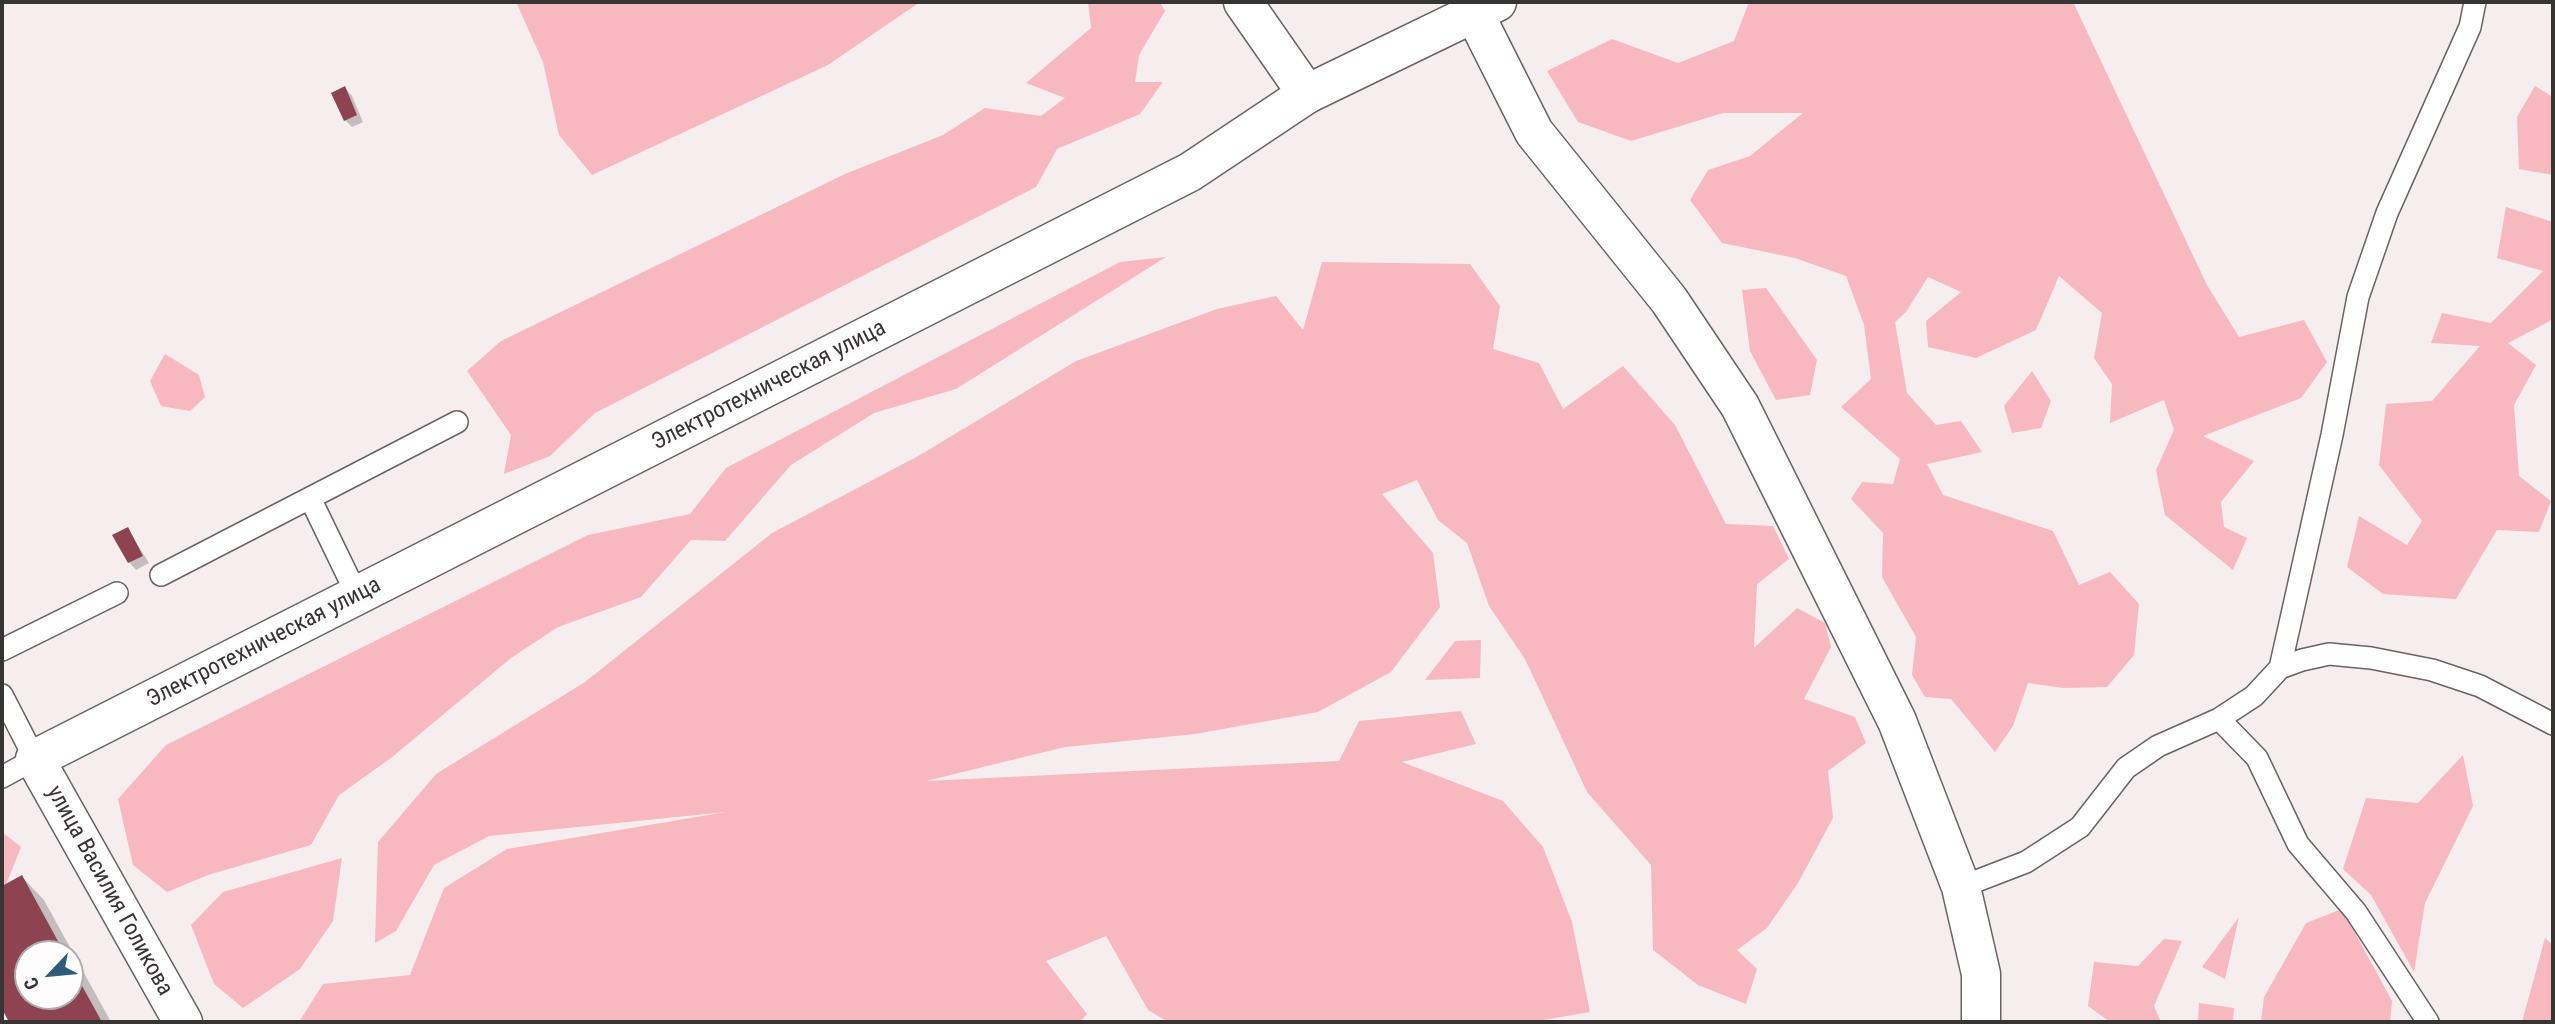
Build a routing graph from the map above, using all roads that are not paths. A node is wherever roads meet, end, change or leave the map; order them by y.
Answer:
1 (1243, 2) edge
2 (2475, 2) edge
3 (1485, 8) edge
4 (1307, 94) junction
5 (457, 422) dead end
6 (310, 498) junction
7 (161, 575) dead end
8 (117, 593) dead end
9 (357, 595) junction
10 (2, 650) edge
11 (2280, 668) junction
12 (2, 695) edge
13 (2219, 719) junction
14 (2553, 724) edge
15 (35, 759) junction
16 (2, 777) edge
17 (1961, 887) junction
18 (183, 1022) edge
19 (1981, 1022) edge
20 (2428, 1022) edge

1 - 4 street
2 - 11 lane
3 - 4 street, Электротехническая улица
3 - 17 street
4 - 9 street, Электротехническая улица
5 - 6 lane
6 - 7 lane
6 - 9 lane
8 - 10 lane
9 - 15 street, Электротехническая улица
11 - 13 lane
11 - 14 lane
12 - 15 lane
13 - 17 lane
13 - 20 lane
15 - 16 lane
15 - 18 street, улица Василия Голикова
17 - 19 street

